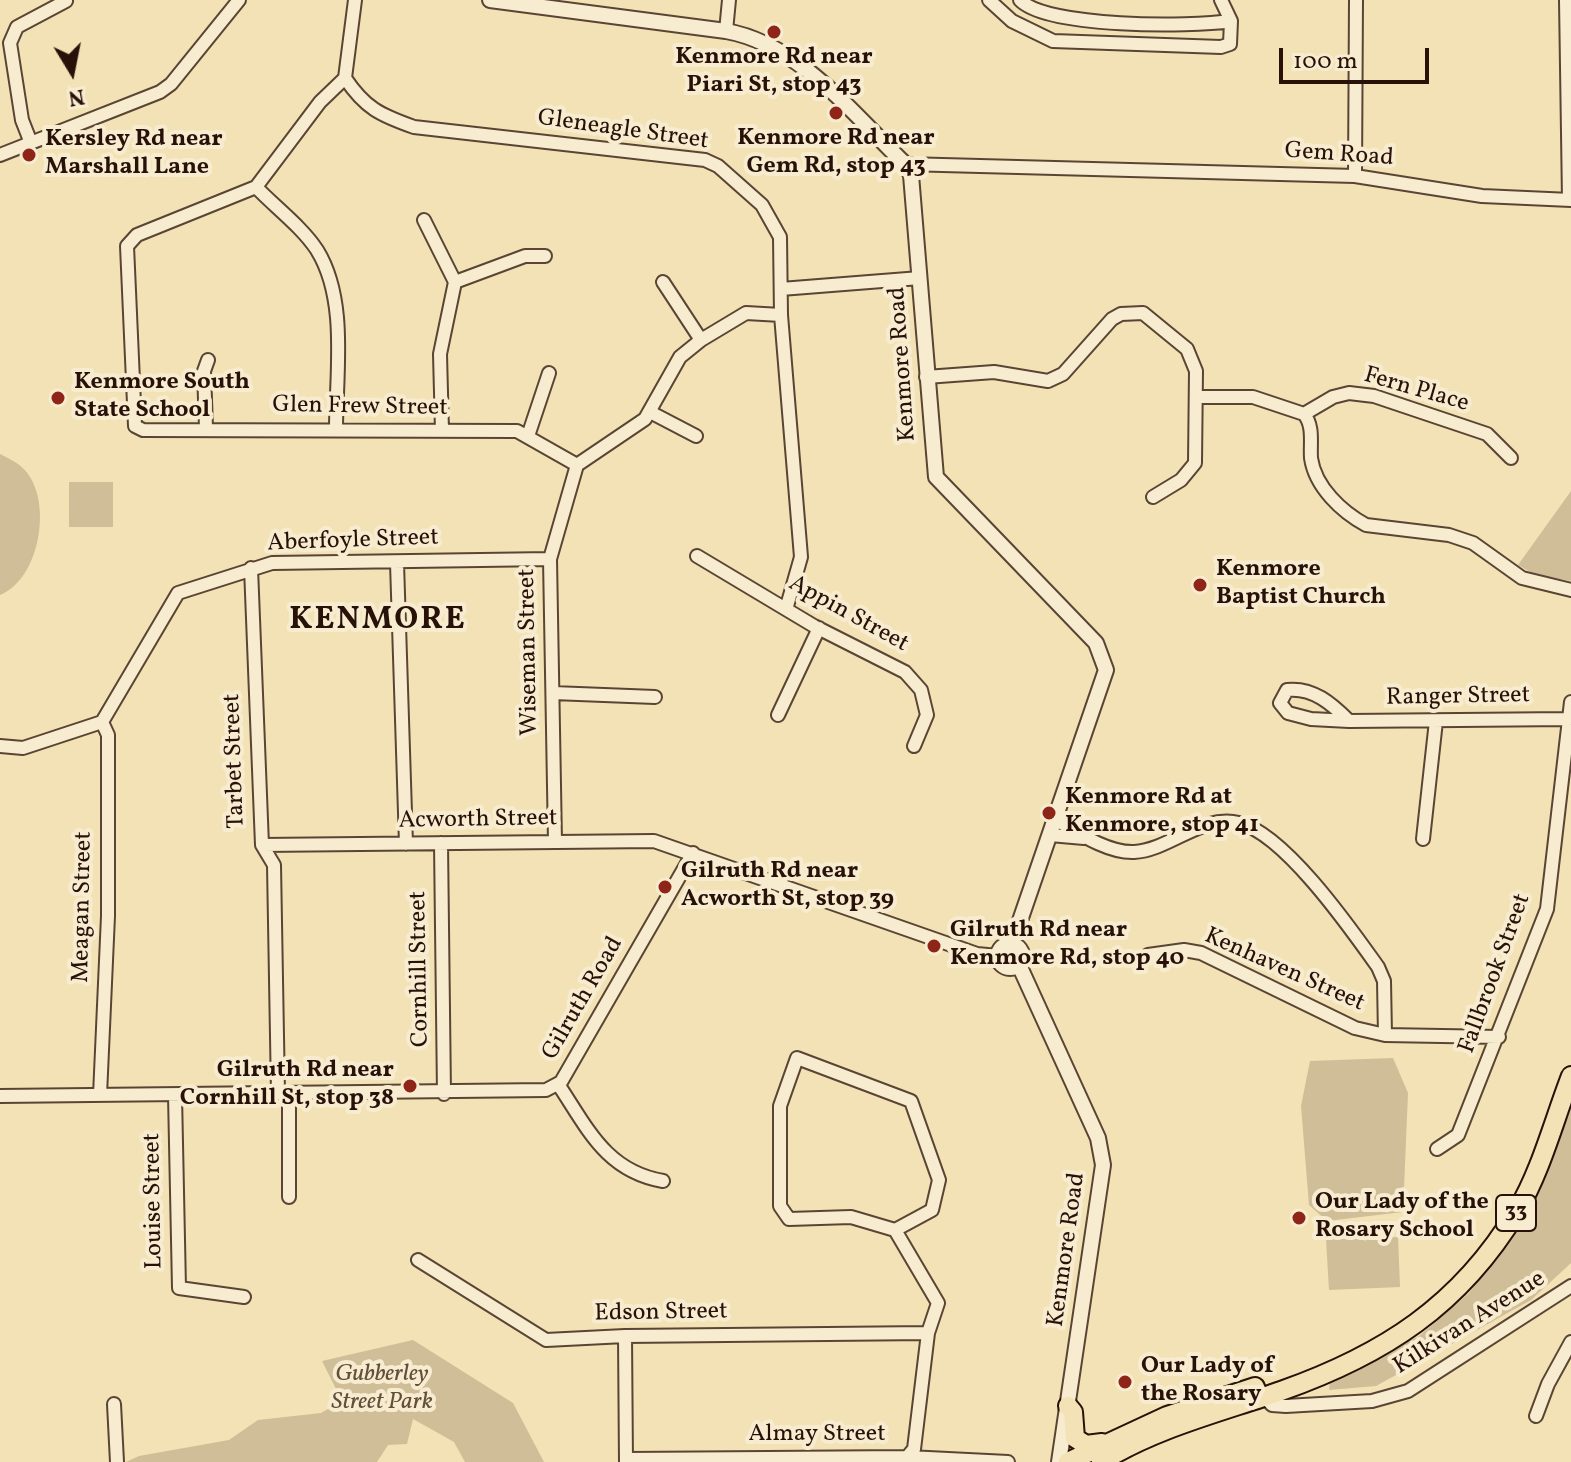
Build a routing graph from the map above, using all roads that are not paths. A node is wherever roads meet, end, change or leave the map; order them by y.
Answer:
1 (66, 0) edge
2 (239, 0) edge
3 (355, 0) edge
4 (490, 0) edge
5 (729, 0) edge
6 (989, 0) edge
7 (1020, 0) edge
8 (1221, 0) edge
9 (1356, 0) edge
10 (1566, 0) edge
11 (74, 16) dead end
12 (1231, 21) junction
13 (726, 31) junction
14 (345, 78) junction
15 (31, 143) junction
16 (0, 155) edge
17 (905, 164) junction
18 (1355, 176) junction
19 (256, 187) junction
20 (1570, 200) edge
21 (424, 220) dead end
22 (545, 256) dead end
23 (920, 278) junction
24 (455, 282) junction
25 (663, 282) dead end
26 (781, 289) junction
27 (781, 315) junction
28 (701, 340) junction
29 (208, 360) dead end
30 (549, 373) dead end
31 (926, 377) junction
32 (1196, 397) junction
33 (650, 412) junction
34 (1304, 414) junction
35 (206, 428) junction
36 (336, 429) junction
37 (442, 431) junction
38 (528, 436) junction
39 (696, 436) dead end
40 (1511, 458) dead end
41 (577, 465) junction
42 (1153, 497) dead end
43 (697, 556) dead end
44 (550, 559) junction
45 (397, 563) junction
46 (251, 568) junction
47 (1571, 590) edge
48 (787, 606) junction
49 (819, 628) junction
50 (553, 693) junction
51 (655, 697) dead end
52 (1571, 702) edge
53 (778, 715) dead end
54 (1568, 719) junction
55 (1349, 721) junction
56 (1436, 721) junction
57 (102, 722) junction
58 (0, 746) edge
59 (914, 746) dead end
60 (1055, 819) junction
61 (1050, 835) junction
62 (1087, 838) junction
63 (1423, 839) dead end
64 (555, 842) junction
65 (441, 843) junction
66 (406, 844) junction
67 (262, 845) junction
68 (693, 853) junction
69 (1012, 944) junction
70 (1148, 955) dead end
71 (998, 956) junction
72 (1019, 965) junction
73 (1385, 1035) junction
74 (1499, 1037) junction
75 (1571, 1076) edge
76 (558, 1084) junction
77 (284, 1093) junction
78 (444, 1094) junction
79 (100, 1095) junction
80 (175, 1095) junction
81 (0, 1096) edge
82 (1437, 1149) dead end
83 (663, 1181) dead end
84 (289, 1197) dead end
85 (895, 1230) junction
86 (418, 1260) dead end
87 (1567, 1289) edge
88 (244, 1297) dead end
89 (1571, 1305) edge
90 (928, 1333) junction
91 (625, 1336) junction
92 (1571, 1342) edge
93 (1261, 1391) junction
94 (114, 1404) dead end
95 (1068, 1406) junction
96 (1536, 1416) dead end
97 (1108, 1452) edge
98 (626, 1460) edge
99 (905, 1460) edge
100 (117, 1462) edge
101 (1008, 1462) edge
102 (1059, 1462) edge
103 (1068, 1462) edge
104 (1084, 1462) edge

1 - 11 street
1 - 15 street
2 - 15 street
3 - 14 street
4 - 13 street
5 - 13 street
6 - 12 street
7 - 12 street
8 - 12 street
9 - 18 street
10 - 20 street, Gem Road
13 - 17 street
14 - 19 street
14 - 26 street, Gleneagle Street
15 - 16 street
17 - 18 street, Gem Road
17 - 23 street, Kenmore Road
18 - 20 street, Gem Road
19 - 35 street, Glen Frew Street
19 - 36 street
21 - 24 street
22 - 24 street
23 - 26 street
23 - 31 street, Kenmore Road
24 - 37 street
25 - 28 street
26 - 27 street, Gleneagle Street
27 - 28 street
27 - 48 street, Gleneagle Street
28 - 33 street
29 - 35 street
30 - 38 street
31 - 32 street
31 - 60 street, Kenmore Road
32 - 34 street
32 - 42 street
33 - 39 street
33 - 41 street
34 - 40 street, Fern Place
34 - 47 street
35 - 36 street, Glen Frew Street
36 - 37 street, Glen Frew Street
37 - 38 street, Glen Frew Street
38 - 41 street, Glen Frew Street
41 - 44 street, Wiseman Street
43 - 48 street, Appin Street
44 - 45 street, Aberfoyle Street
44 - 50 street, Wiseman Street
45 - 46 street, Aberfoyle Street
45 - 66 street
46 - 57 street, Aberfoyle Street
46 - 67 street, Tarbet Street
48 - 49 street, Appin Street
49 - 53 street
49 - 59 street, Appin Street
50 - 51 street
50 - 64 street, Wiseman Street
52 - 54 street, Fallbrook Street
54 - 56 street, Ranger Street
54 - 74 street, Fallbrook Street
55 - 55 street, Ranger Street
55 - 56 street, Ranger Street
56 - 63 street
57 - 58 street
57 - 79 street, Meagan Street
60 - 61 street, Kenmore Road
60 - 62 street
61 - 62 street
61 - 69 street, Kenmore Road
62 - 73 street
64 - 65 street, Acworth Street
64 - 68 street, Acworth Street
65 - 66 street, Acworth Street
65 - 78 street, Cornhill Street
66 - 67 street, Acworth Street
67 - 77 street, Tarbet Street
68 - 71 street
68 - 76 street, Gilruth Road
69 - 71 street
69 - 72 street
70 - 73 street, Kenhaven Street
71 - 72 street
72 - 95 street, Kenmore Road
73 - 74 street, Kenhaven Street
74 - 82 street, Fallbrook Street
75 - 93 main road, 33
76 - 78 street, Gilruth Road
76 - 83 street
77 - 78 street, Gilruth Road
77 - 80 street, Gilruth Road
77 - 84 street, Tarbet Street
79 - 80 street, Gilruth Road
79 - 81 street, Gilruth Road
80 - 88 street, Louise Street
85 - 85 street
85 - 90 street
86 - 91 street, Edson Street
87 - 89 street
87 - 93 street, Kilkivan Avenue
90 - 91 street, Edson Street
90 - 99 street
91 - 98 street
92 - 96 street
93 - 97 main road, 33
94 - 100 street
95 - 97 main road
95 - 102 street, Kenmore Road
97 - 103 main road, 33
97 - 104 main road
98 - 99 street, Almay Street
99 - 101 street, Almay Street

